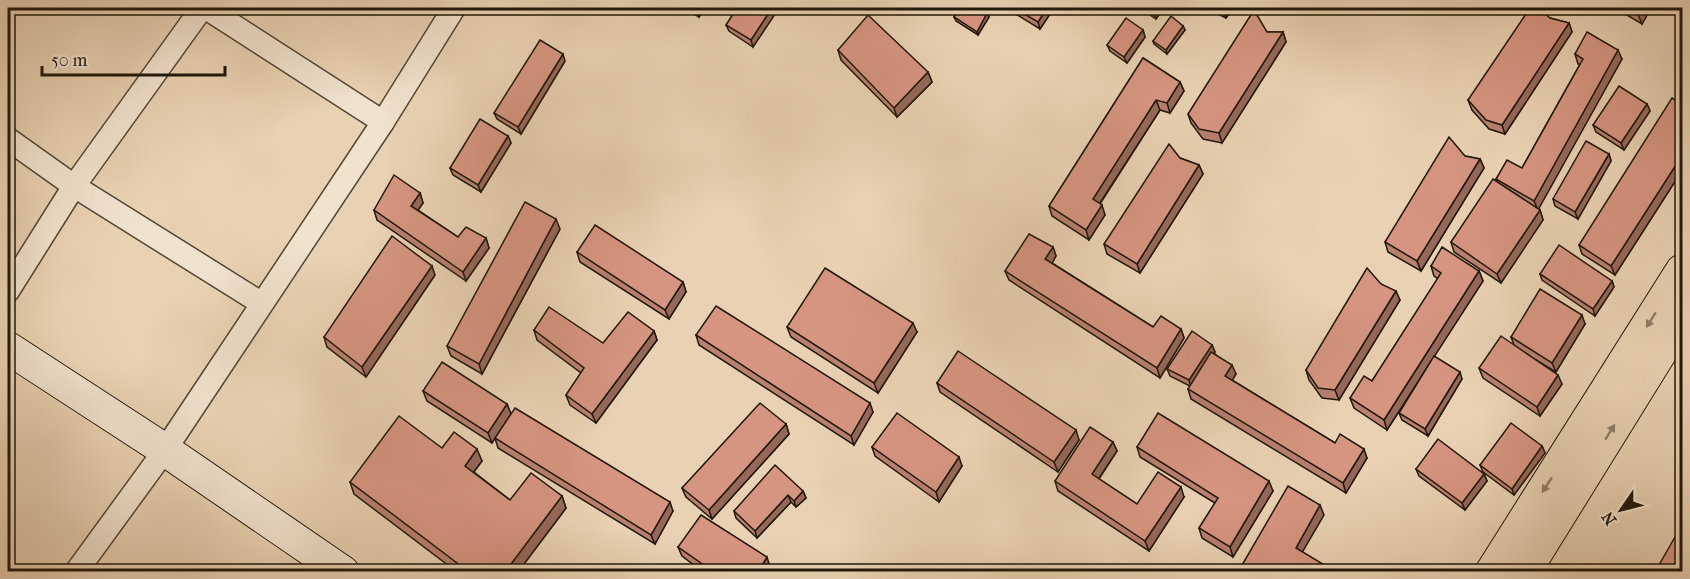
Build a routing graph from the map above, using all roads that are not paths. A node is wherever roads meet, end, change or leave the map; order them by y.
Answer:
1 (204, 8) edge
2 (454, 8) edge
3 (383, 122) junction
4 (8, 139) edge
5 (74, 186) junction
6 (1683, 271) edge
7 (8, 291) edge
8 (261, 303) junction
9 (1683, 317) edge
10 (8, 348) edge
11 (165, 450) junction
12 (76, 572) edge
13 (343, 572) edge
14 (1492, 572) edge
15 (1524, 572) edge

1 - 3 street
1 - 5 street
2 - 3 street
3 - 8 street
4 - 5 street
5 - 7 street
5 - 8 street
6 -> 14 main road
8 - 11 street
15 -> 9 main road
10 - 11 street
11 - 12 street
11 - 13 street

